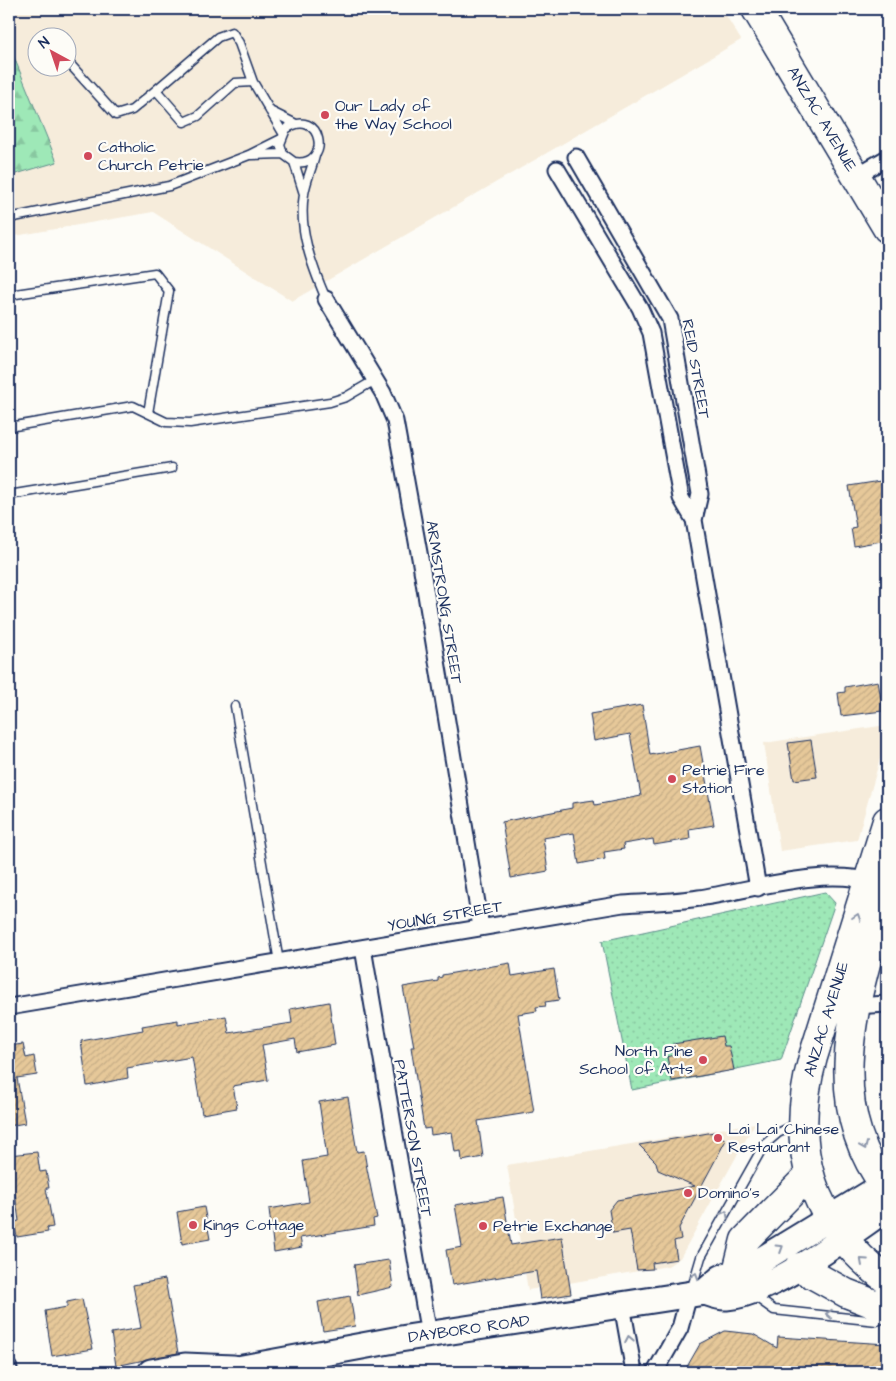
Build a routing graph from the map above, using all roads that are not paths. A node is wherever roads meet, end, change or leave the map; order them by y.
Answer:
1 (756, 9) edge
2 (78, 73) edge
3 (253, 82) junction
4 (156, 90) junction
5 (270, 111) junction
6 (296, 124) junction
7 (282, 136) junction
8 (283, 154) junction
9 (316, 154) junction
10 (249, 155) junction
11 (576, 157) dead end
12 (887, 158) edge
13 (294, 162) junction
14 (557, 169) dead end
15 (856, 176) junction
16 (304, 194) junction
17 (9, 218) edge
18 (887, 228) edge
19 (9, 296) edge
20 (326, 299) joint
21 (375, 380) junction
22 (148, 413) junction
23 (9, 427) edge
24 (172, 468) dead end
25 (9, 494) edge
26 (694, 520) junction
27 (235, 706) dead end
28 (887, 821) edge
29 (881, 885) edge
30 (758, 888) junction
31 (480, 927) junction
32 (363, 948) junction
33 (278, 962) junction
34 (887, 1004) edge
35 (856, 1006) junction
36 (9, 1007) edge
37 (802, 1121) junction
38 (810, 1175) junction
39 (886, 1194) edge
40 (836, 1228) junction
41 (799, 1267) junction
42 (887, 1280) edge
43 (743, 1282) junction
44 (697, 1293) junction
45 (622, 1305) junction
46 (887, 1309) edge
47 (887, 1317) edge
48 (429, 1335) junction
49 (9, 1368) edge
50 (227, 1370) edge
51 (9, 1372) edge
52 (151, 1372) edge
53 (634, 1372) edge
54 (655, 1372) edge

1 - 15 highway, ANZAC AVENUE
2 - 4 lane
3 - 4 lane
3 - 4 lane
3 - 5 lane
5 - 6 lane
5 - 7 lane
6 - 7 lane
6 - 9 lane
7 - 8 lane
7 - 10 lane
8 - 10 lane
8 - 13 lane
9 - 13 lane
9 - 16 lane
10 - 17 lane
11 - 26 street, REID STREET
12 - 15 street
13 - 16 lane
14 - 26 street, REID STREET
15 - 18 highway, ANZAC AVENUE
16 - 20 lane
19 - 22 lane
20 - 21 street, ARMSTRONG STREET
21 - 22 lane
21 - 31 street, ARMSTRONG STREET
22 - 23 lane
24 - 25 lane
26 - 30 street, REID STREET
27 - 33 lane
28 - 29 highway, ANZAC AVENUE
29 - 30 street, YOUNG STREET
29 - 35 highway, ANZAC AVENUE
37 -> 29 highway, ANZAC AVENUE
30 - 31 street, YOUNG STREET
31 - 32 street, YOUNG STREET
32 - 33 street, YOUNG STREET
32 - 48 street, PATTERSON STREET
33 - 36 street, YOUNG STREET
34 - 35 street
35 -> 39 highway, ANZAC AVENUE
37 - 38 highway, ANZAC AVENUE
44 -> 37 lane
38 - 40 highway, ANZAC AVENUE
38 - 43 highway
39 - 40 main road, DAYBORO ROAD
40 - 41 main road, DAYBORO ROAD
42 -> 40 highway, ANZAC AVENUE
43 -> 40 main road, DAYBORO ROAD
41 - 43 main road, DAYBORO ROAD
41 - 46 highway
43 - 44 main road, DAYBORO ROAD
47 -> 43 lane
44 - 45 main road, DAYBORO ROAD
44 - 54 street
45 - 48 main road, DAYBORO ROAD
53 -> 45 street
48 - 50 main road, DAYBORO ROAD
49 - 51 street
50 - 52 main road, DAYBORO ROAD

